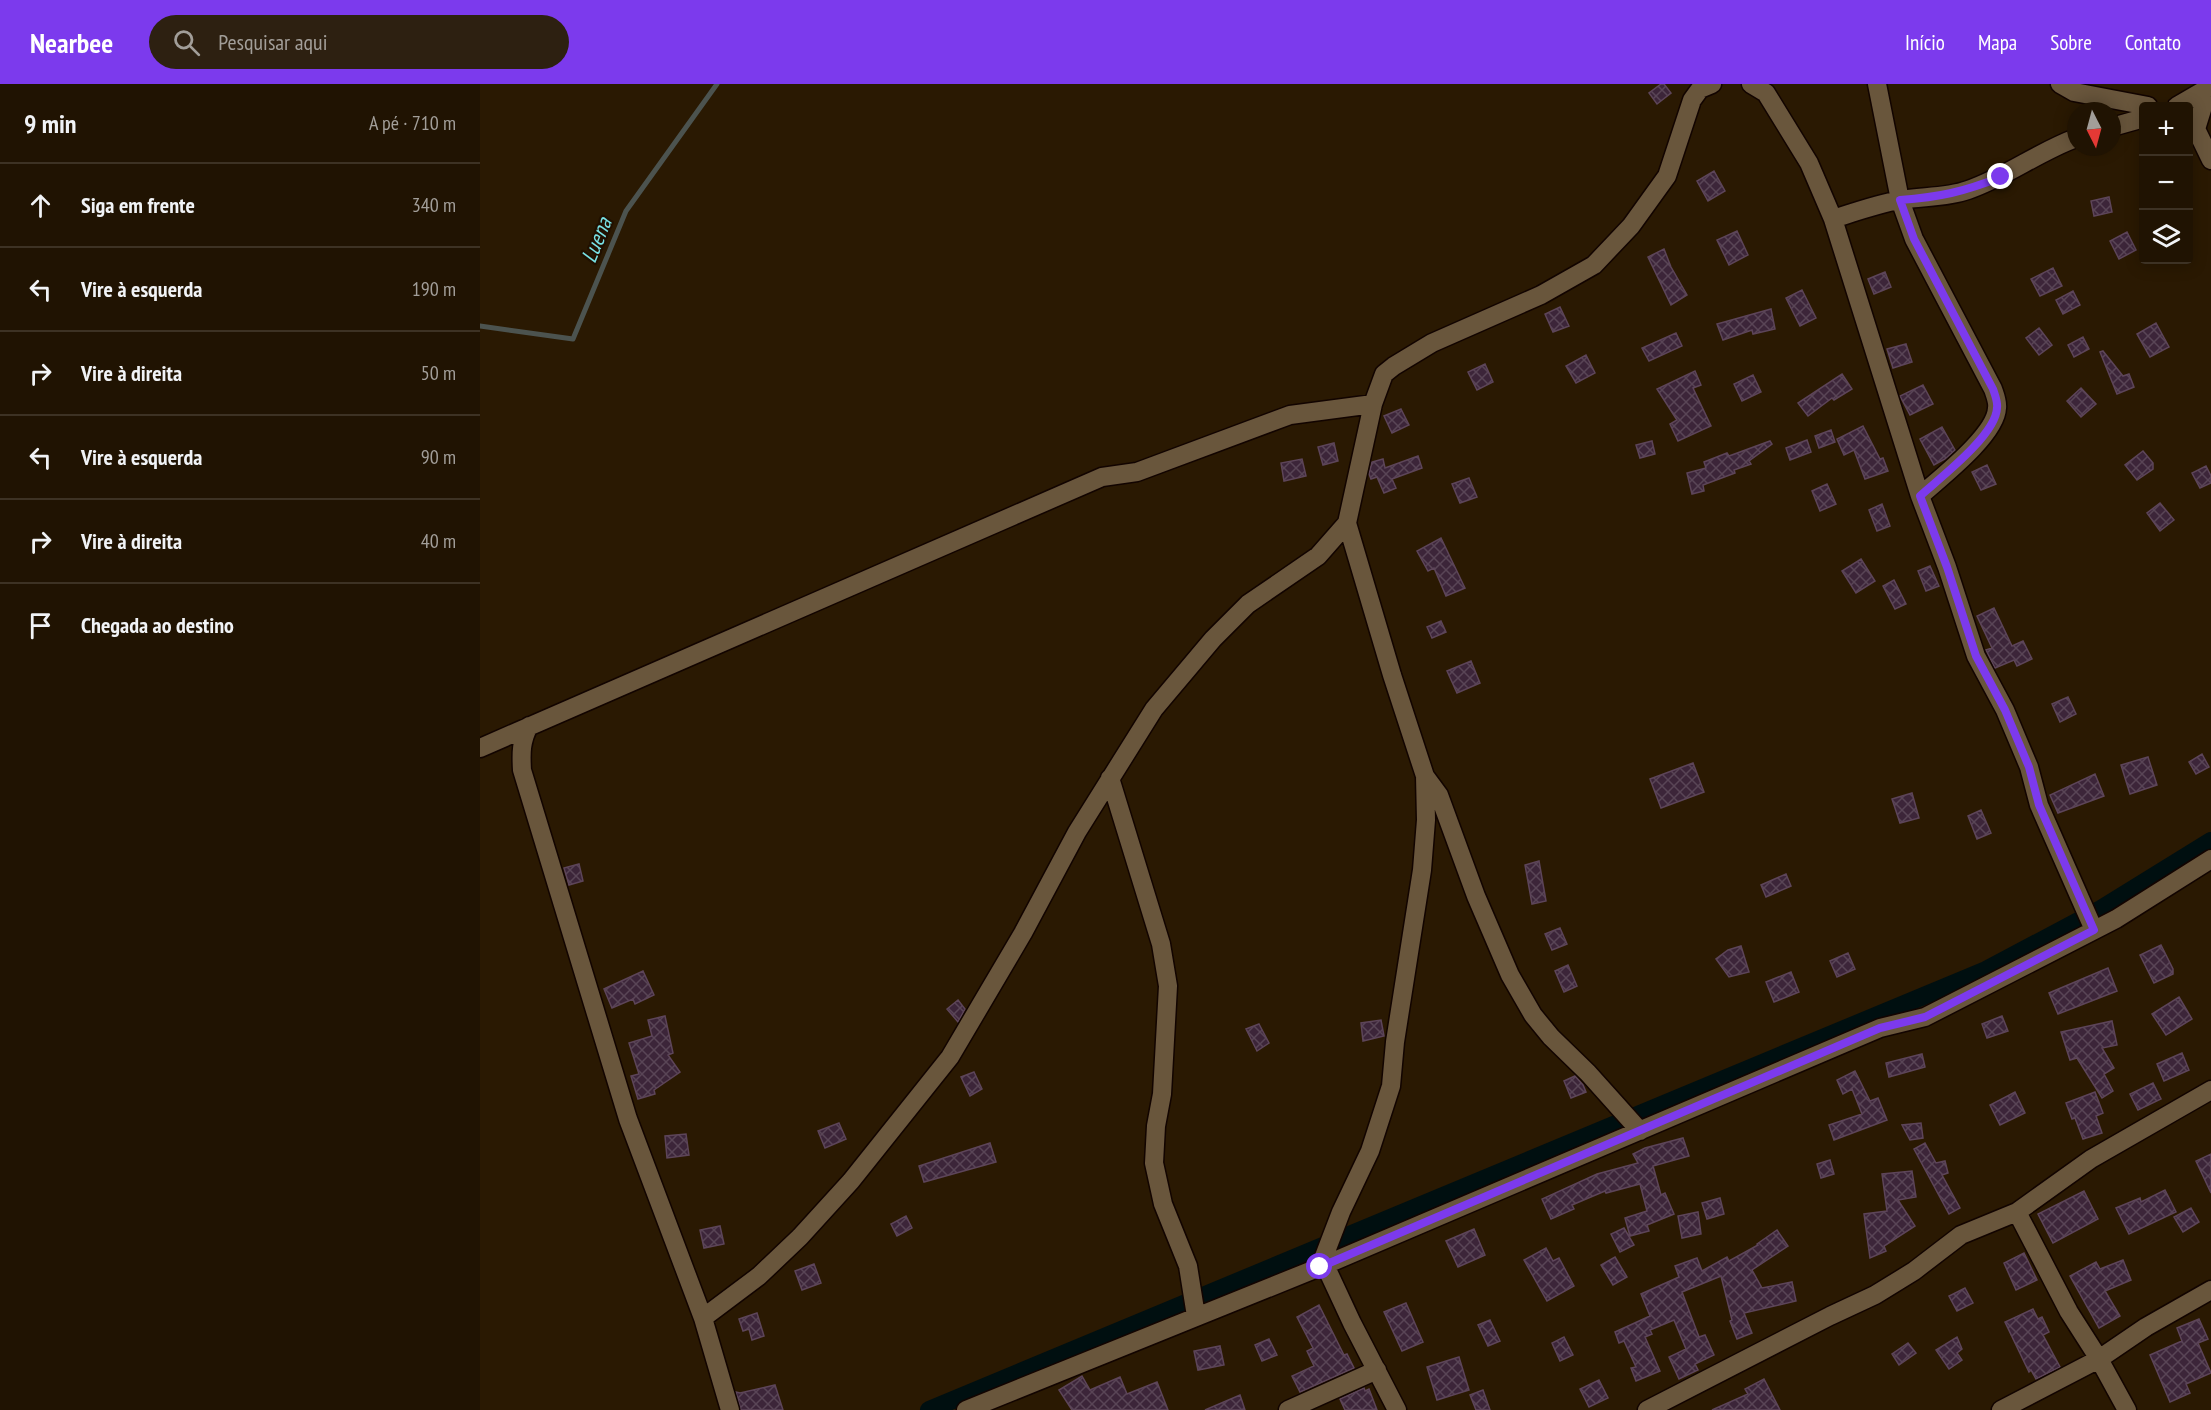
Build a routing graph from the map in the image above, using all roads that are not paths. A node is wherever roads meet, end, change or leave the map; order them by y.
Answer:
1 (1712, 84) edge
2 (1751, 84) edge
3 (1877, 84) edge
4 (2060, 84) edge
5 (2209, 86) edge
6 (2183, 102) edge
7 (2139, 104) edge
8 (2139, 119) edge
9 (2121, 124) edge
10 (2193, 125) edge
11 (2193, 129) edge
12 (2067, 142) edge
13 (2211, 160) edge
14 (1900, 200) junction
15 (1833, 219) junction
16 (1373, 404) junction
17 (1920, 496) junction
18 (1347, 523) junction
19 (529, 726) junction
20 (480, 748) edge
21 (1425, 776) junction
22 (1110, 778) junction
23 (2211, 860) edge
24 (2094, 930) junction
25 (2211, 1090) edge
26 (1640, 1131) junction
27 (2017, 1212) junction
28 (1322, 1266) junction
29 (2211, 1290) edge
30 (1196, 1317) junction
31 (703, 1318) junction
32 (2099, 1359) junction
33 (1377, 1370) junction
34 (730, 1410) edge
35 (966, 1410) edge
36 (1288, 1410) edge
37 (1397, 1410) edge
38 (1647, 1410) edge
39 (2001, 1410) edge
40 (2127, 1410) edge

1 - 16 street
2 - 15 street
3 - 14 street
4 - 7 street
5 - 6 street
5 - 10 street
8 - 9 street
11 - 13 street
12 - 14 street
14 - 15 street
14 - 17 street
15 - 17 street
16 - 18 street
16 - 19 street
17 - 24 street
18 - 21 street
18 - 22 street
19 - 20 street
19 - 31 street
21 - 26 street
21 - 28 street
22 - 30 street
22 - 31 street
23 - 24 street
24 - 26 street
25 - 27 street
26 - 28 street
27 - 32 street
27 - 38 street
28 - 30 street
28 - 33 street
29 - 32 street
30 - 35 street
31 - 34 street
32 - 39 street
32 - 40 street
33 - 36 street
33 - 37 street

